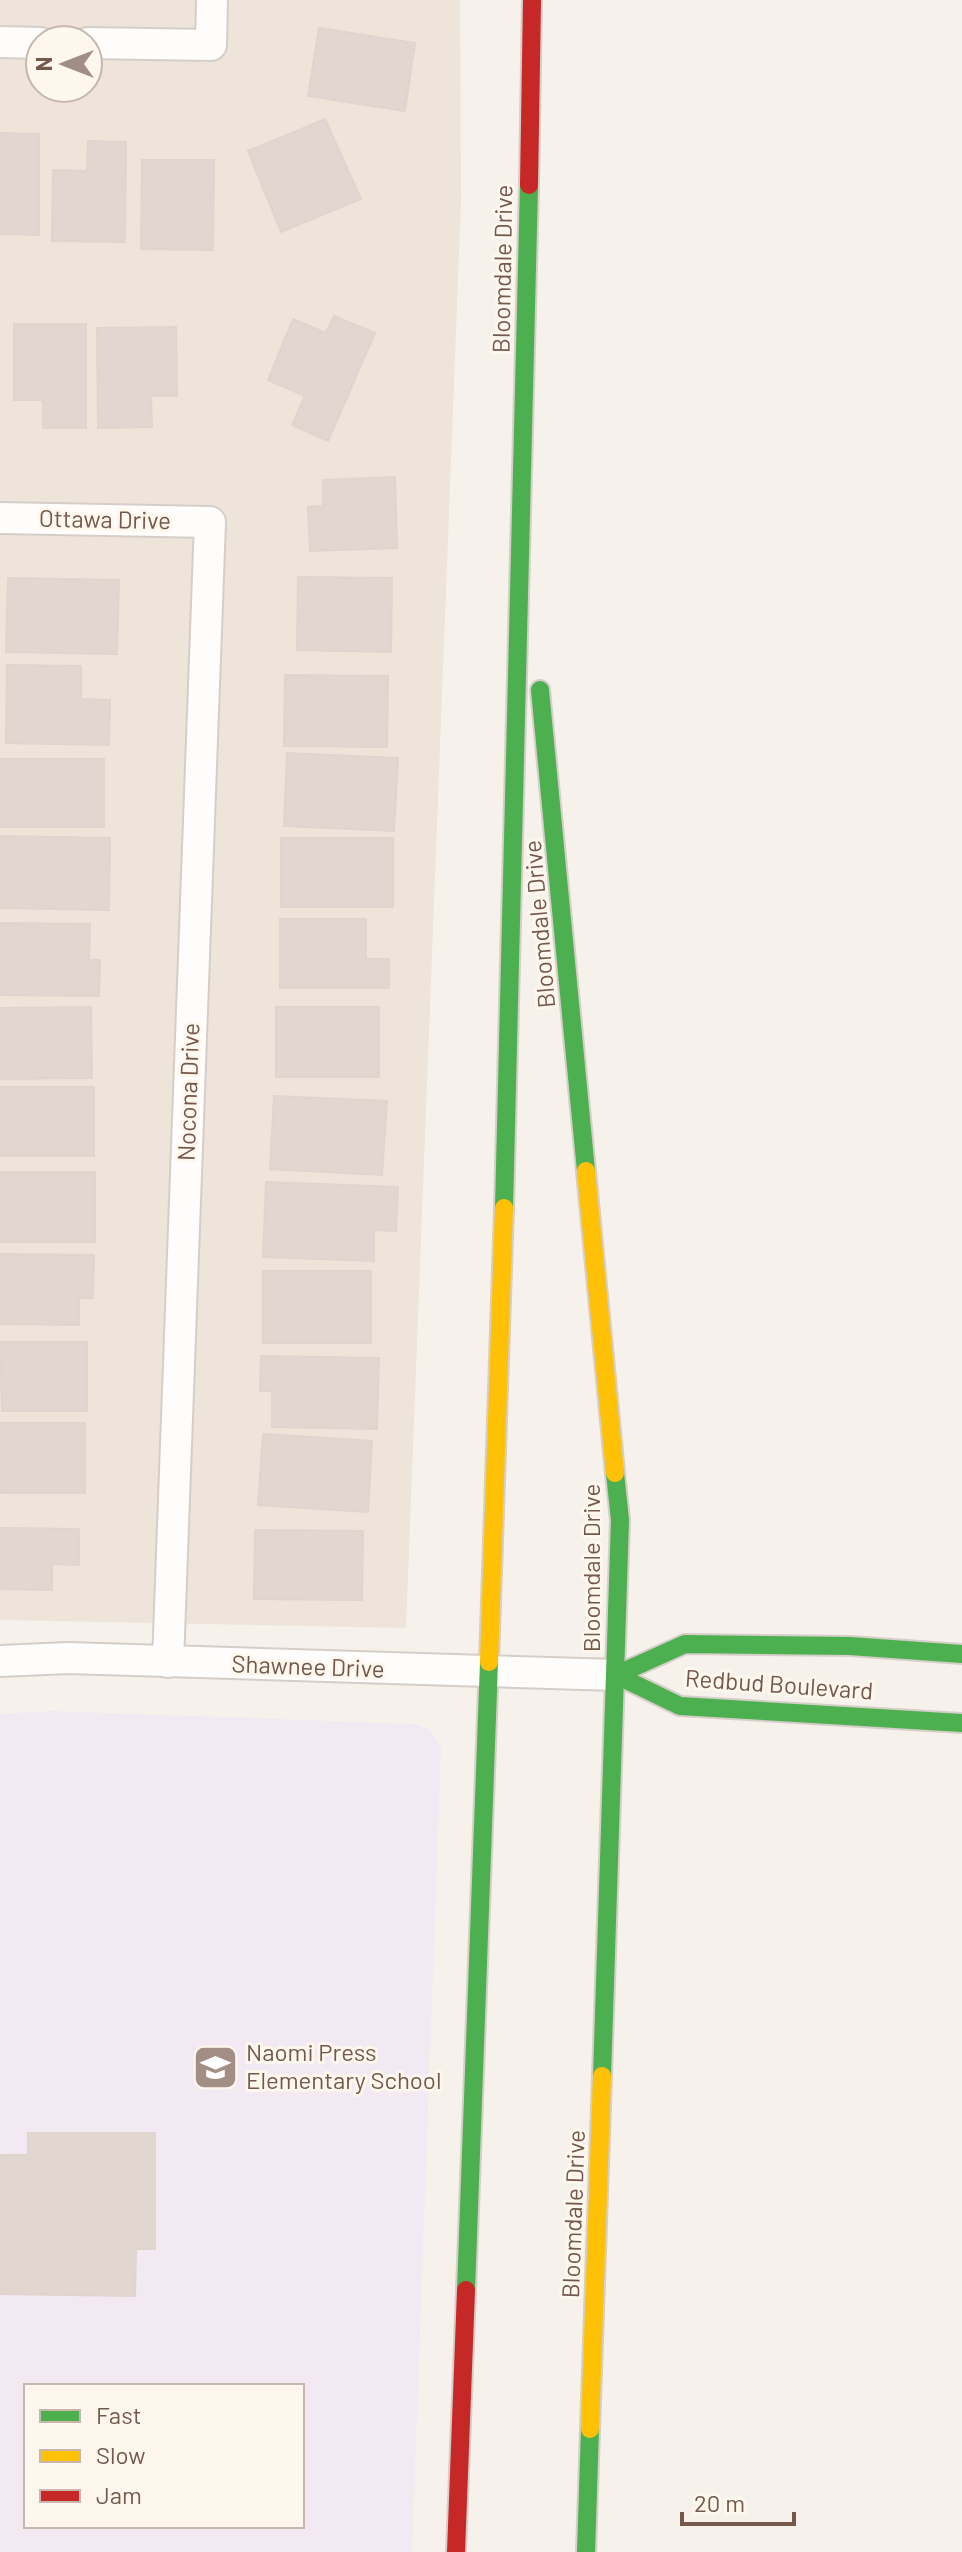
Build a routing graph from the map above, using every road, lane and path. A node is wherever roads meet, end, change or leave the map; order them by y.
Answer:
1 (212, 0) edge
2 (532, 0) edge
3 (0, 42) edge
4 (24, 43) edge
5 (104, 43) edge
6 (0, 518) edge
7 (210, 522) joint
8 (523, 587) junction
9 (962, 1654) edge
10 (0, 1661) edge
11 (168, 1662) junction
12 (490, 1674) junction
13 (616, 1675) junction
14 (962, 1723) edge
15 (456, 2552) edge
16 (586, 2552) edge

1 - 5 street
2 - 8 street, Bloomdale Drive
3 - 4 street
6 - 7 street, Ottawa Drive
7 - 11 street, Nocona Drive
8 - 12 street, Bloomdale Drive
8 - 13 street, Bloomdale Drive
9 - 13 street, Redbud Boulevard
10 - 11 street, Shawnee Drive
11 - 12 street, Shawnee Drive
12 - 13 street, Shawnee Drive
12 - 15 street, Bloomdale Drive
13 - 14 street, Redbud Boulevard
13 - 16 street, Bloomdale Drive

